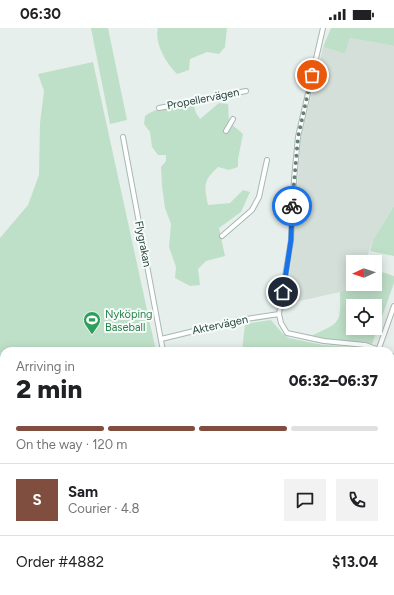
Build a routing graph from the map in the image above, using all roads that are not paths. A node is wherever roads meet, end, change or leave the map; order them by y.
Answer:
1 (323, 28) edge
2 (246, 91) dead end
3 (159, 108) dead end
4 (233, 120) dead end
5 (226, 131) dead end
6 (123, 137) dead end
7 (267, 160) dead end
8 (222, 236) dead end
9 (394, 306) edge
10 (279, 314) junction
11 (161, 339) junction
12 (162, 347) edge
13 (371, 347) edge
14 (380, 347) edge

1 - 10 street
2 - 3 street, Propellervägen
4 - 5 street
6 - 11 street, Flygrakan
7 - 8 street
9 - 14 street
10 - 11 street, Aktervägen
10 - 13 street
11 - 12 street, Flygrakan

